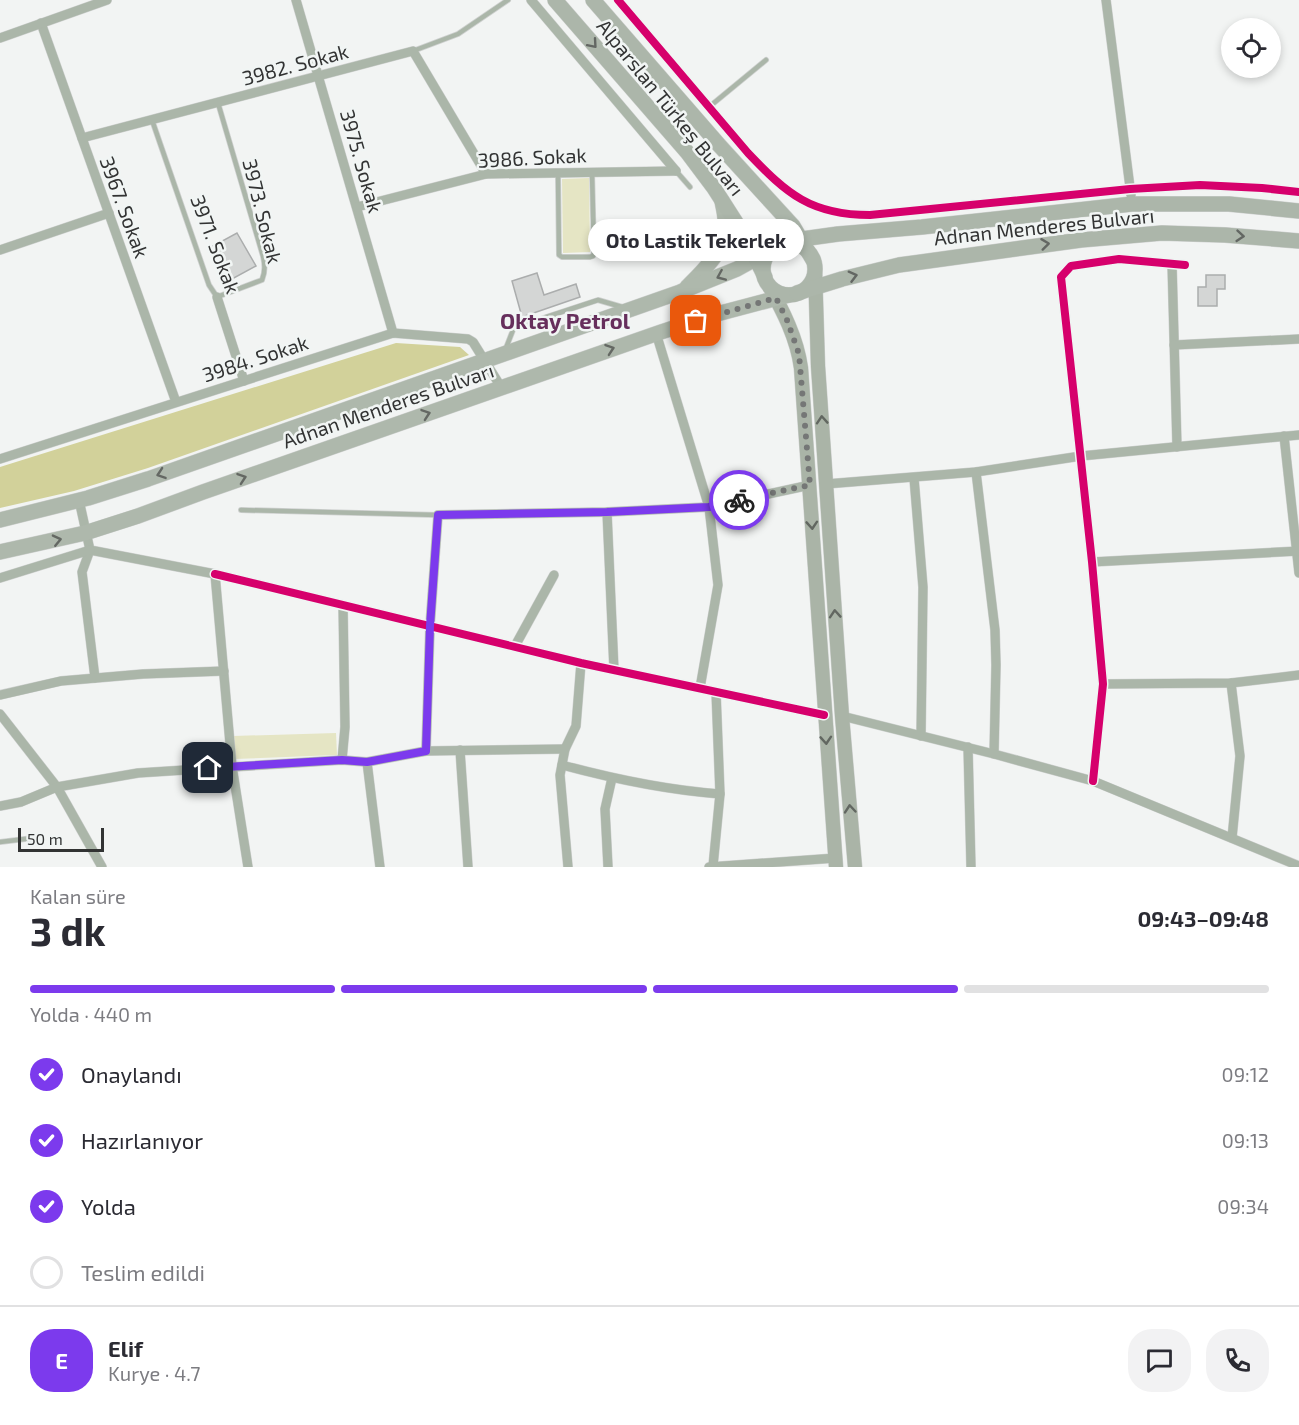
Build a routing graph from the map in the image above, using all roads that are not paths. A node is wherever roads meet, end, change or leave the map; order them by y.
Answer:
1 (107, 0) edge
2 (296, 0) edge
3 (508, 0) edge
4 (531, 0) edge
5 (555, 0) edge
6 (593, 0) edge
7 (618, 0) edge
8 (1106, 0) edge
9 (41, 23) junction
10 (0, 38) edge
11 (413, 51) junction
12 (766, 60) dead end
13 (318, 76) junction
14 (218, 103) junction
15 (709, 107) junction
16 (695, 118) junction
17 (152, 120) junction
18 (82, 138) junction
19 (676, 171) junction
20 (592, 172) junction
21 (558, 173) junction
22 (486, 174) junction
23 (690, 187) dead end
24 (1299, 192) edge
25 (1131, 196) junction
26 (721, 198) junction
27 (357, 207) junction
28 (1299, 211) edge
29 (109, 213) junction
30 (802, 239) junction
31 (1299, 241) edge
32 (776, 247) junction
33 (0, 250) edge
34 (756, 259) junction
35 (814, 264) junction
36 (1172, 264) junction
37 (1185, 265) dead end
38 (816, 287) junction
39 (779, 289) junction
40 (684, 290) junction
41 (217, 297) junction
42 (631, 309) junction
43 (393, 333) junction
44 (656, 333) junction
45 (1299, 339) edge
46 (1174, 345) junction
47 (503, 354) junction
48 (484, 360) junction
49 (244, 381) junction
50 (501, 387) junction
51 (176, 402) junction
52 (1299, 435) edge
53 (1284, 436) junction
54 (1177, 447) junction
55 (1081, 456) junction
56 (0, 459) edge
57 (976, 472) junction
58 (915, 478) junction
59 (826, 484) junction
60 (810, 485) junction
61 (79, 500) junction
62 (709, 507) junction
63 (241, 510) dead end
64 (607, 512) junction
65 (438, 515) junction
66 (0, 520) edge
67 (86, 533) junction
68 (90, 550) junction
69 (1298, 551) edge
70 (0, 552) edge
71 (1092, 562) junction
72 (1299, 573) edge
73 (214, 574) junction
74 (554, 576) dead end
75 (0, 578) edge
76 (343, 605) junction
77 (430, 626) junction
78 (514, 646) junction
79 (581, 663) junction
80 (614, 670) junction
81 (224, 671) junction
82 (1299, 675) edge
83 (95, 678) junction
84 (1231, 683) junction
85 (1103, 684) junction
86 (700, 688) junction
87 (716, 692) junction
88 (0, 695) edge
89 (0, 714) edge
90 (824, 715) junction
91 (842, 716) junction
92 (921, 736) junction
93 (968, 747) junction
94 (566, 748) junction
95 (460, 750) junction
96 (426, 751) junction
97 (994, 754) junction
98 (342, 760) junction
99 (367, 762) junction
100 (562, 765) junction
101 (232, 766) junction
102 (612, 778) junction
103 (1093, 781) junction
104 (57, 787) junction
105 (720, 794) junction
106 (0, 806) edge
107 (33, 838) dead end
108 (1232, 838) junction
109 (0, 842) edge
110 (836, 862) edge
111 (1299, 866) edge
112 (102, 867) edge
113 (248, 867) edge
114 (380, 867) edge
115 (468, 867) edge
116 (567, 867) edge
117 (608, 867) edge
118 (711, 867) edge
119 (855, 867) edge
120 (971, 867) edge

1 - 9 street
2 - 13 street, 3975. Sokak
3 - 11 lane, 3982. Sokak
4 - 19 street
5 -> 26 highway, Alparslan Türkeş Bulvarı
6 - 16 highway, Alparslan Türkeş Bulvarı
7 - 15 street
8 - 25 street
9 - 10 street
9 - 18 street, 3967. Sokak
11 - 13 street, 3982. Sokak
11 - 22 street
12 - 15 lane
13 - 14 street, 3982. Sokak
13 - 27 street, 3975. Sokak
14 - 17 street, 3982. Sokak
14 - 41 lane, 3973. Sokak
15 - 16 street
15 - 25 street
16 - 30 highway, Alparslan Türkeş Bulvarı
17 - 18 street, 3982. Sokak
17 - 41 lane, 3971. Sokak
18 - 29 street, 3967. Sokak
19 - 20 street, 3986. Sokak
19 - 23 lane
20 - 21 street, 3986. Sokak
20 - 21 lane
21 - 22 street, 3986. Sokak
22 - 27 street, 3986. Sokak
24 - 25 street
25 - 28 highway
25 - 30 highway
26 - 34 highway, Alparslan Türkeş Bulvarı
26 - 40 main road
27 - 43 street, 3975. Sokak
29 - 33 street
29 - 51 street, 3967. Sokak
30 - 32 highway
30 - 35 highway, Alparslan Türkeş Bulvarı
38 -> 31 highway, Adnan Menderes Bulvarı
32 - 34 main road, Adnan Menderes Bulvarı
32 - 35 highway
32 - 39 highway
34 - 39 highway, Alparslan Türkeş Bulvarı
34 -> 40 main road, Adnan Menderes Bulvarı
35 - 38 main road
35 - 39 highway
36 - 37 street
36 - 46 street
36 - 55 street
38 - 39 highway, Adnan Menderes Bulvarı
59 -> 38 main road
39 - 44 main road, Adnan Menderes Bulvarı
39 - 60 main road
40 - 42 main road, Adnan Menderes Bulvarı
41 - 49 street, 3971. Sokak
42 - 47 main road, Adnan Menderes Bulvarı
42 - 47 lane
43 - 48 street, 3984. Sokak
43 - 49 street, 3984. Sokak
50 -> 44 main road, Adnan Menderes Bulvarı
44 - 62 street
45 - 46 street
46 - 54 street
47 - 48 main road, Adnan Menderes Bulvarı
48 - 50 street, 3984. Sokak
48 -> 61 main road, Adnan Menderes Bulvarı
49 - 51 street, 3984. Sokak
67 -> 50 main road, Adnan Menderes Bulvarı
51 - 56 street, 3984. Sokak
52 - 53 street
53 - 54 street
53 - 69 street
54 - 55 street
55 - 57 street
55 - 71 street
57 - 58 street
57 - 97 street
58 - 59 street
58 - 92 street
91 -> 59 main road
60 - 62 street
60 -> 90 main road
61 - 66 main road, Adnan Menderes Bulvarı
61 - 67 street
62 - 64 street
62 - 86 street
63 - 65 lane
64 - 65 street
64 - 80 street
65 - 77 street
67 - 68 street
70 -> 67 main road, Adnan Menderes Bulvarı
68 - 73 street
68 - 75 street
68 - 83 street
69 - 71 street
69 - 72 street
71 - 85 street
73 - 76 street
73 - 81 street
74 - 78 street
76 - 77 street
76 - 98 street
77 - 78 street
77 - 96 street
78 - 79 street
79 - 80 street
79 - 94 street
80 - 86 street
81 - 83 street
81 - 101 street
82 - 84 street
83 - 88 street
84 - 85 street
84 - 108 street
85 - 103 street
86 - 87 street
87 - 90 street
87 - 105 street
89 - 104 street
90 - 91 main road
90 -> 110 main road
91 - 92 street
119 -> 91 main road
92 - 93 street
93 - 97 street
93 - 120 street
94 - 95 street
94 - 100 street
95 - 96 street
95 - 115 street
96 - 99 street
97 - 103 street
98 - 99 street
98 - 101 street
99 - 114 street
100 - 102 street
100 - 116 street
101 - 104 street
101 - 113 street
102 - 105 street
102 - 117 street
103 - 108 street
104 - 106 street
104 - 112 street
105 - 118 street
107 - 109 lane
108 - 111 street
110 - 118 street

